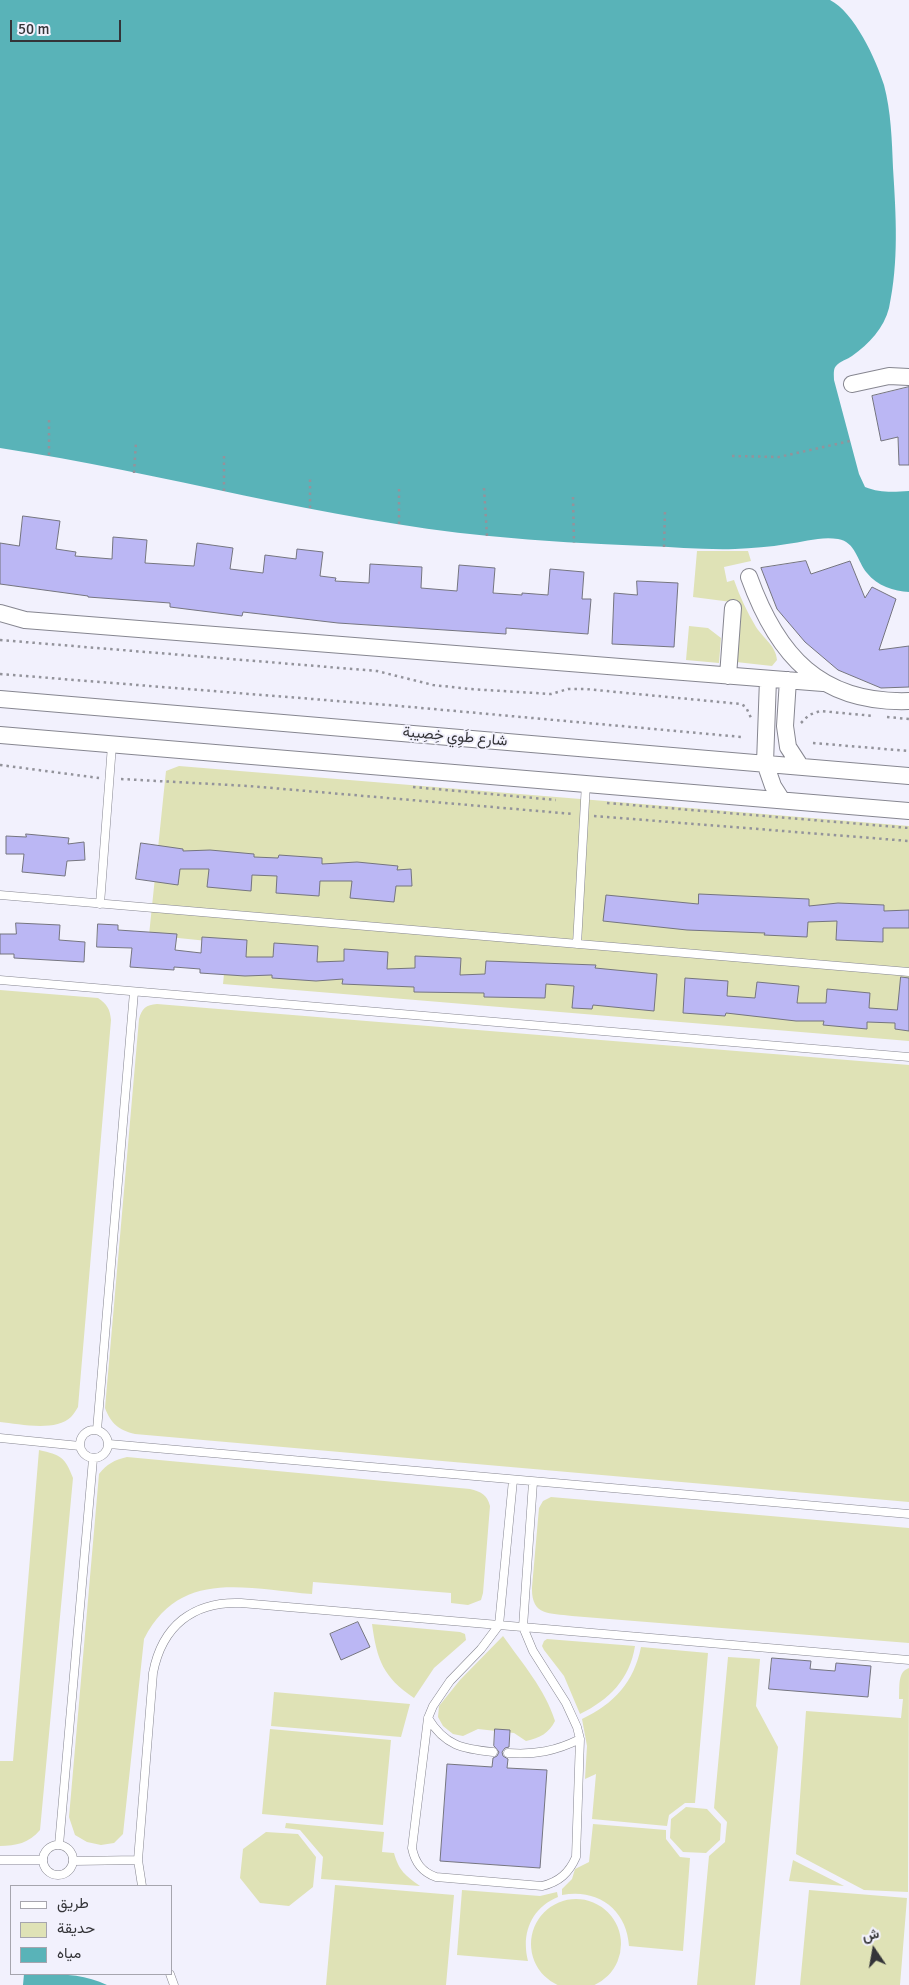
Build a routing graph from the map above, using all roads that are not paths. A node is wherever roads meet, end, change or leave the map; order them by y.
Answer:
1 (909, 376) edge
2 (852, 384) dead end
3 (749, 576) dead end
4 (733, 608) dead end
5 (0, 613) edge
6 (728, 676) junction
7 (768, 679) junction
8 (788, 680) junction
9 (822, 683) junction
10 (0, 699) edge
11 (909, 701) edge
12 (0, 735) edge
13 (112, 745) junction
14 (764, 763) junction
15 (801, 767) junction
16 (909, 776) edge
17 (586, 783) junction
18 (782, 800) junction
19 (909, 811) edge
20 (0, 894) edge
21 (100, 904) junction
22 (577, 944) junction
23 (909, 972) edge
24 (0, 980) edge
25 (134, 992) junction
26 (909, 1057) edge
27 (97, 1430) junction
28 (0, 1438) edge
29 (109, 1444) junction
30 (80, 1446) junction
31 (93, 1459) junction
32 (513, 1480) junction
33 (533, 1482) junction
34 (909, 1514) edge
35 (498, 1625) junction
36 (523, 1627) junction
37 (909, 1660) edge
38 (428, 1718) junction
39 (580, 1739) junction
40 (494, 1752) dead end
41 (508, 1753) dead end
42 (60, 1845) junction
43 (0, 1860) edge
44 (42, 1860) junction
45 (138, 1860) junction
46 (74, 1861) junction
47 (142, 1885) edge

1 - 2 street
3 - 9 street
4 - 6 street
5 - 6 street
6 - 7 street
7 - 8 street
7 - 14 street
8 - 9 street
8 - 15 street
9 - 11 street
10 - 14 street, شارع طَوِي خِصِيبة
12 - 13 street
13 - 17 street
13 - 21 lane
14 - 15 street, شارع طَوِي خِصِيبة
14 - 18 street
15 - 16 street, شارع طَوِي خِصِيبة
17 - 18 street
17 - 22 lane
18 - 19 street
20 - 21 lane
21 - 22 lane
22 - 23 lane
24 - 25 lane
25 - 26 lane
25 - 27 lane
27 - 29 lane
27 - 30 lane
28 - 30 lane
29 - 31 lane
29 - 32 lane
30 - 31 lane
31 - 42 lane
32 - 33 lane
32 - 35 lane
33 - 34 lane
33 - 36 lane
35 - 36 lane
35 - 38 lane
35 - 45 lane
36 - 37 lane
36 - 39 lane
38 - 39 lane
38 - 40 lane
39 - 41 lane
42 - 44 lane
42 - 46 lane
43 - 44 lane
44 - 46 lane
45 - 46 lane
45 - 47 lane

